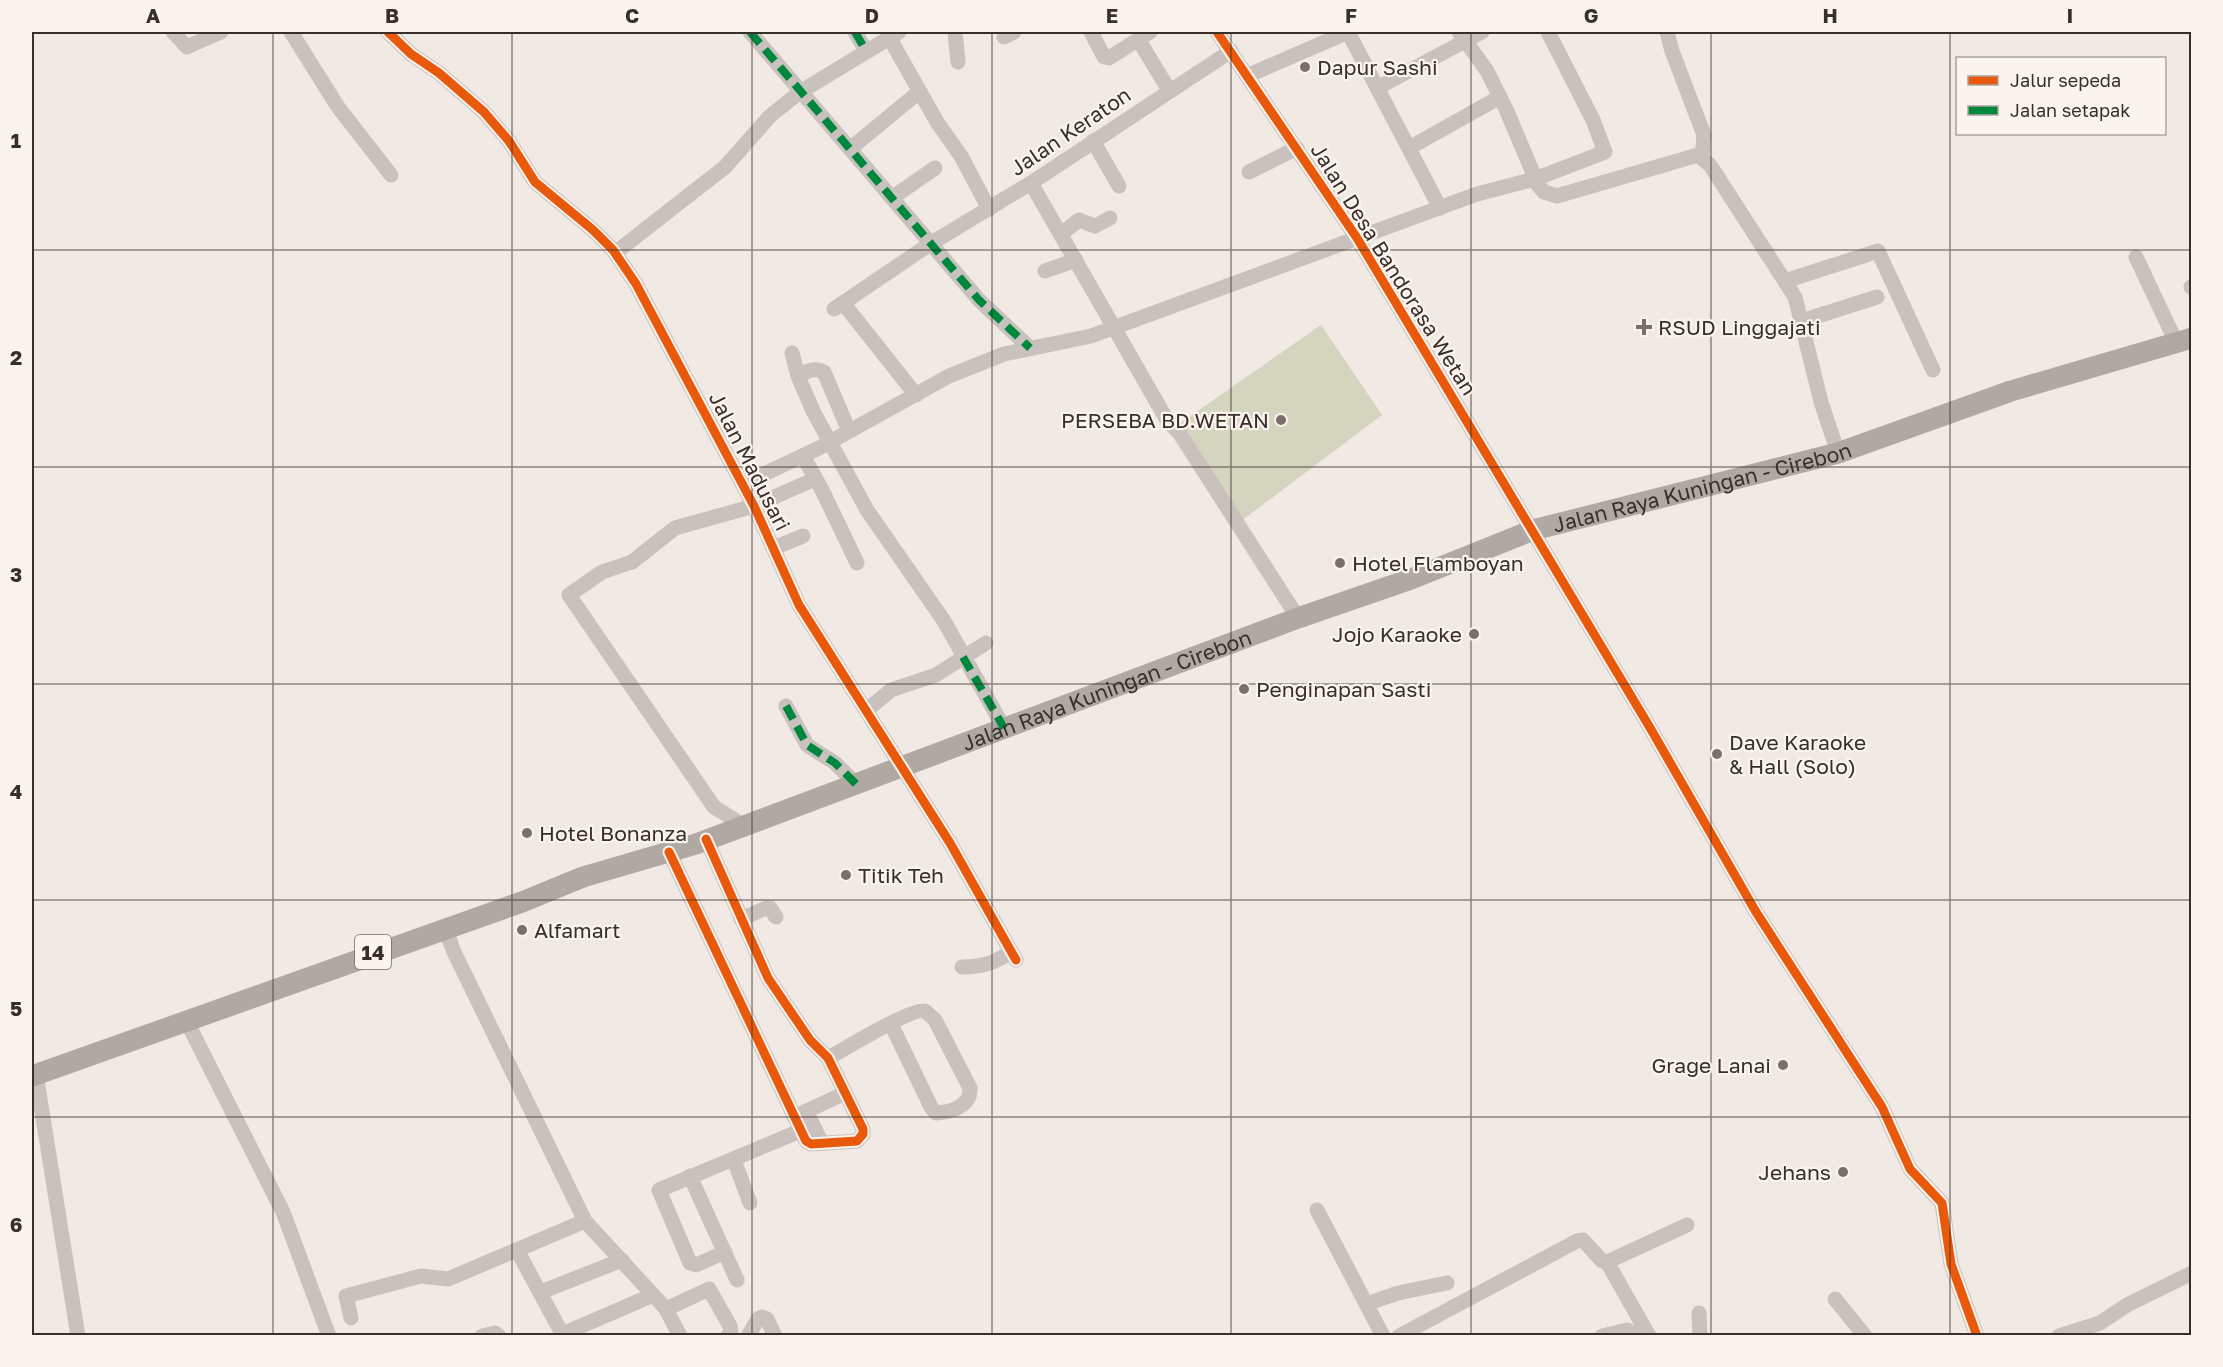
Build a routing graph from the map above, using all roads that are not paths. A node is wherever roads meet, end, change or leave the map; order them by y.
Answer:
1 (173, 32) edge
2 (221, 32) edge
3 (291, 32) edge
4 (388, 32) edge
5 (750, 32) edge
6 (855, 32) edge
7 (955, 32) edge
8 (1091, 32) edge
9 (1217, 32) edge
10 (1348, 32) edge
11 (1482, 32) edge
12 (1548, 32) edge
13 (1667, 32) edge
14 (894, 34) edge
15 (1144, 35) edge
16 (1463, 36) edge
17 (866, 51) junction
18 (1232, 51) junction
19 (958, 62) dead end
20 (1249, 75) junction
21 (1377, 88) junction
22 (1169, 90) junction
23 (800, 92) junction
24 (919, 92) junction
25 (1500, 97) junction
26 (1093, 141) junction
27 (851, 148) junction
28 (1297, 148) junction
29 (1409, 148) junction
30 (1605, 152) junction
31 (1702, 157) junction
32 (935, 168) dead end
33 (1249, 172) dead end
34 (391, 175) dead end
35 (1614, 178) junction
36 (1535, 179) junction
37 (1031, 183) junction
38 (1119, 186) dead end
39 (893, 197) junction
40 (1440, 208) junction
41 (989, 209) junction
42 (1110, 218) dead end
43 (1061, 234) junction
44 (1357, 238) junction
45 (930, 244) junction
46 (615, 253) junction
47 (2136, 256) dead end
48 (1076, 260) junction
49 (1045, 271) dead end
50 (1785, 281) junction
51 (1877, 297) dead end
52 (1802, 321) junction
53 (1113, 328) junction
54 (2184, 340) edge
55 (1030, 348) junction
56 (792, 353) dead end
57 (1933, 370) dead end
58 (798, 376) junction
59 (916, 395) junction
60 (849, 431) junction
61 (829, 442) junction
62 (1838, 453) junction
63 (803, 456) junction
64 (815, 480) junction
65 (743, 484) junction
66 (754, 506) junction
67 (1533, 530) junction
68 (802, 536) dead end
69 (774, 548) junction
70 (857, 563) dead end
71 (1298, 618) junction
72 (987, 643) dead end
73 (963, 657) junction
74 (786, 706) dead end
75 (867, 710) junction
76 (1004, 728) junction
77 (903, 768) junction
78 (856, 784) junction
79 (724, 832) junction
80 (669, 852) junction
81 (776, 917) dead end
82 (741, 919) junction
83 (445, 928) junction
84 (962, 967) dead end
85 (188, 1022) junction
86 (891, 1024) junction
87 (828, 1059) junction
88 (34, 1075) edge
89 (845, 1093) junction
90 (800, 1120) junction
91 (734, 1160) junction
92 (690, 1176) junction
93 (750, 1203) dead end
94 (1317, 1210) dead end
95 (585, 1221) junction
96 (1687, 1226) dead end
97 (517, 1250) junction
98 (724, 1252) junction
99 (622, 1260) junction
100 (1607, 1262) junction
101 (2192, 1273) edge
102 (737, 1280) dead end
103 (1448, 1283) dead end
104 (541, 1292) junction
105 (653, 1295) junction
106 (1835, 1299) dead end
107 (1366, 1304) junction
108 (666, 1309) junction
109 (1699, 1313) dead end
110 (351, 1318) dead end
111 (676, 1334) edge
112 (78, 1335) edge
113 (329, 1335) edge
114 (482, 1335) edge
115 (499, 1335) edge
116 (728, 1335) edge
117 (748, 1335) edge
118 (775, 1335) edge
119 (1383, 1335) edge
120 (1400, 1335) edge
121 (1602, 1335) edge
122 (1637, 1335) edge
123 (1649, 1335) edge
124 (1700, 1335) edge
125 (1865, 1335) edge
126 (1977, 1335) edge
127 (2059, 1335) edge

1 - 2 street
3 - 34 street
4 - 46 street, Jalan Madusari
5 - 23 street
6 - 17 street
7 - 19 street
8 - 15 street
9 - 18 street, Jalan Desa Bandorasa Wetan
10 - 20 street
10 - 21 street
11 - 16 street
12 - 30 street
13 - 31 street
14 - 17 street
14 - 24 street
15 - 22 street
16 - 21 street
16 - 25 street
17 - 23 street
18 - 20 street, Jalan Desa Bandorasa Wetan
18 - 22 street, Jalan Keraton
20 - 28 street, Jalan Desa Bandorasa Wetan
21 - 29 street
22 - 26 street, Jalan Keraton
23 - 27 street
23 - 46 street
24 - 27 street
24 - 41 street
25 - 29 street
25 - 36 street
26 - 37 street, Jalan Keraton
26 - 38 street
27 - 39 street
28 - 33 street
28 - 44 street, Jalan Desa Bandorasa Wetan
29 - 40 street
30 - 35 street
30 - 36 street
31 - 35 street
31 - 50 street
32 - 39 street
35 - 36 street
36 - 40 street
37 - 41 street, Jalan Keraton
37 - 43 street
39 - 45 street
40 - 44 street
41 - 45 street, Jalan Keraton
42 - 43 street
43 - 48 street
44 - 53 street
44 - 67 street, Jalan Desa Bandorasa Wetan
45 - 55 street
45 - 59 street, Jalan Keraton
46 - 65 street, Jalan Madusari
47 - 54 street
48 - 49 street
48 - 53 street
50 - 52 street
50 - 57 street
51 - 52 street
52 - 62 street
53 - 55 street
53 - 71 street
54 - 62 highway, Jalan Raya Kuningan - Cirebon / 14
55 - 59 street
56 - 58 street
58 - 60 street
58 - 61 street
59 - 60 street
60 - 61 street
61 - 63 street
61 - 73 street
62 - 67 highway, Jalan Raya Kuningan - Cirebon / 14
63 - 64 street
63 - 65 street
64 - 66 street
64 - 70 street
65 - 66 street, Jalan Madusari
66 - 69 street, Jalan Madusari
66 - 79 street
67 - 71 highway, Jalan Raya Kuningan - Cirebon / 14
67 - 126 street, Jalan Desa Bandorasa Wetan
68 - 69 street
69 - 75 street, Jalan Madusari
71 - 76 highway, Jalan Raya Kuningan - Cirebon / 14
72 - 73 street
73 - 75 street
73 - 76 street
74 - 78 street
75 - 77 street, Jalan Madusari
76 - 77 highway, Jalan Raya Kuningan - Cirebon / 14
77 - 78 highway, Jalan Raya Kuningan - Cirebon / 14
77 - 84 street, Jalan Madusari
78 - 79 highway, Jalan Raya Kuningan - Cirebon / 14
79 - 80 highway, Jalan Raya Kuningan - Cirebon / 14
79 - 82 street
80 - 83 highway, Jalan Raya Kuningan - Cirebon / 14
80 - 90 street
81 - 82 street
82 - 87 street
83 - 85 highway, Jalan Raya Kuningan - Cirebon / 14
83 - 95 street
85 - 88 highway, Jalan Raya Kuningan - Cirebon / 14
85 - 113 street
86 - 86 street
86 - 87 street
87 - 89 street
88 - 112 street
89 - 90 street
89 - 90 street
90 - 91 street
91 - 92 street
91 - 93 street
92 - 98 street
92 - 98 street
94 - 107 street
95 - 97 street
95 - 99 street
96 - 100 street
97 - 104 street
97 - 110 street
98 - 102 street
99 - 104 street
99 - 105 street
100 - 120 street
100 - 123 street
101 - 127 street
103 - 107 street
104 - 105 street
105 - 108 street
106 - 125 street
107 - 119 street
108 - 111 street
108 - 116 street
109 - 124 street
114 - 115 street
117 - 118 street
121 - 122 street

